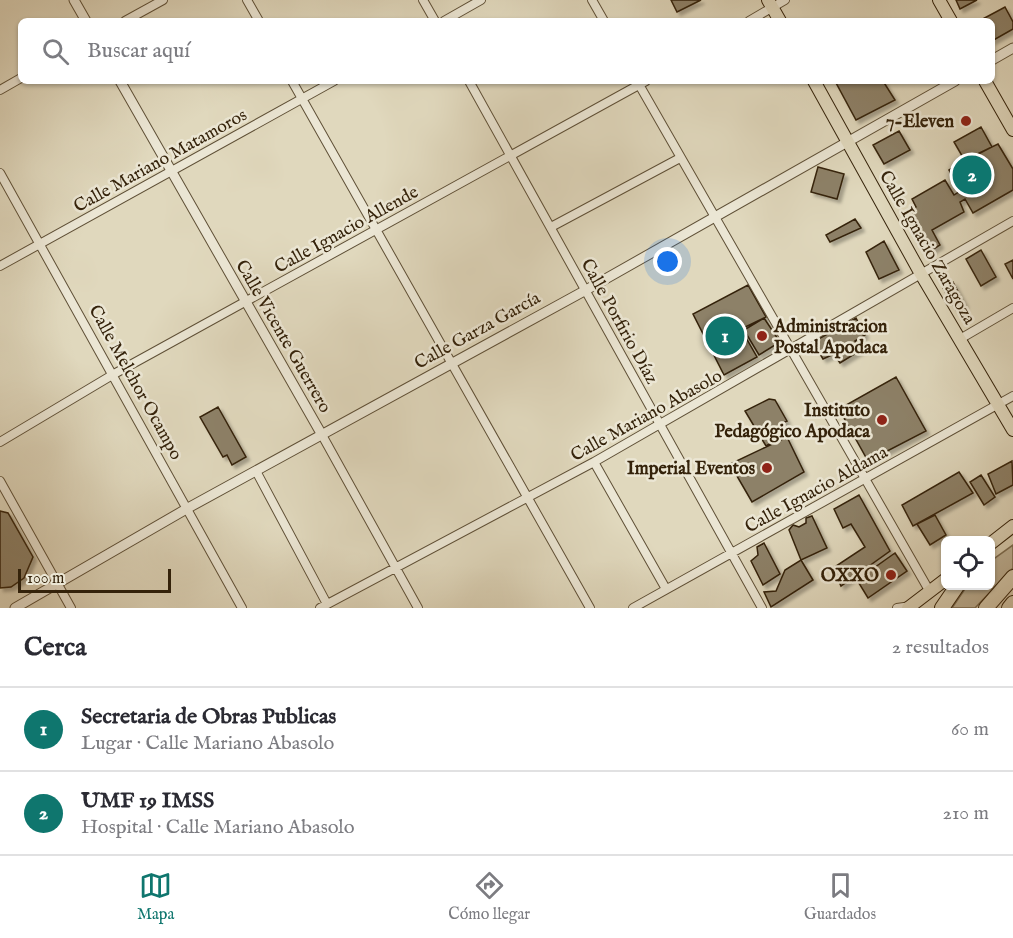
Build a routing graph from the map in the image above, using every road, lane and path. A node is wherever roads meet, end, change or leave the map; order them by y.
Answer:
1 (74, 0) edge
2 (163, 0) edge
3 (247, 0) edge
4 (423, 0) edge
5 (481, 0) edge
6 (592, 0) edge
7 (785, 0) edge
8 (939, 0) edge
9 (770, 4) edge
10 (84, 18) edge
11 (130, 18) edge
12 (257, 18) edge
13 (433, 18) edge
14 (449, 18) edge
15 (602, 18) edge
16 (752, 18) edge
17 (778, 18) edge
18 (949, 18) edge
19 (1013, 48) edge
20 (995, 58) edge
21 (18, 80) edge
22 (122, 84) edge
23 (294, 84) edge
24 (329, 84) edge
25 (471, 84) edge
26 (637, 84) edge
27 (642, 84) edge
28 (816, 84) edge
29 (950, 84) edge
30 (987, 84) edge
31 (0, 90) edge
32 (302, 99) junction
33 (1013, 130) edge
34 (848, 141) junction
35 (509, 156) junction
36 (680, 158) junction
37 (171, 171) junction
38 (0, 172) edge
39 (714, 216) junction
40 (1013, 220) edge
41 (551, 228) junction
42 (376, 229) junction
43 (42, 243) junction
44 (0, 266) edge
45 (921, 274) junction
46 (586, 290) junction
47 (246, 303) junction
48 (1013, 308) edge
49 (960, 339) junction
50 (791, 351) junction
51 (452, 362) junction
52 (114, 374) junction
53 (1013, 396) edge
54 (999, 405) junction
55 (659, 423) junction
56 (1013, 430) edge
57 (322, 435) junction
58 (0, 442) edge
59 (594, 462) junction
60 (256, 471) junction
61 (865, 480) junction
62 (0, 482) edge
63 (528, 497) junction
64 (188, 508) junction
65 (1013, 526) edge
66 (1013, 534) edge
67 (995, 540) edge
68 (995, 541) edge
69 (731, 553) junction
70 (395, 567) junction
71 (1013, 577) edge
72 (941, 582) edge
73 (57, 583) junction
74 (666, 590) junction
75 (954, 590) edge
76 (930, 592) junction
77 (1013, 603) edge
78 (323, 606) edge
79 (910, 607) edge
80 (15, 608) edge
81 (71, 608) edge
82 (242, 608) edge
83 (418, 608) edge
84 (590, 608) edge
85 (633, 608) edge
86 (762, 608) edge
87 (897, 608) edge
88 (942, 608) edge
89 (986, 608) edge
90 (1009, 608) edge

1 - 10 street
2 - 11 street
3 - 12 street
4 - 13 street
5 - 14 street
6 - 15 street
7 - 9 street
8 - 18 main road
9 - 16 street
9 - 17 main road
19 - 20 street
21 - 31 street
22 - 37 street, Calle Vicente Guerrero
23 - 32 street
24 - 32 street, Calle Mariano Matamoros
25 - 35 street, Calle Porfirio Díaz
26 - 35 street, Calle Ignacio Allende
27 - 36 street
28 - 34 main road, Calle Ignacio Zaragoza
29 - 34 street, Calle Garza García
30 - 33 main road
32 - 37 street, Calle Mariano Matamoros
32 - 42 street
34 - 39 street, Calle Garza García
34 - 45 main road, Calle Ignacio Zaragoza
35 - 41 street, Calle Porfirio Díaz
35 - 42 street, Calle Ignacio Allende
36 - 39 street
36 - 41 street
37 - 43 street, Calle Mariano Matamoros
37 - 47 street, Calle Vicente Guerrero
38 - 43 street, Calle Melchor Ocampo
39 - 46 street, Calle Garza García
39 - 50 street
40 - 45 street, Calle Mariano Abasolo
41 - 46 street, Calle Porfirio Díaz
42 - 47 street, Calle Ignacio Allende
42 - 51 street
43 - 44 street, Calle Mariano Matamoros
43 - 52 street, Calle Melchor Ocampo
45 - 49 main road, Calle Ignacio Zaragoza
45 - 50 street, Calle Mariano Abasolo
46 - 51 street, Calle Garza García
46 - 55 street, Calle Porfirio Díaz
47 - 52 street, Calle Ignacio Allende
47 - 57 street, Calle Vicente Guerrero
48 - 49 street
49 - 54 main road, Calle Ignacio Zaragoza
50 - 55 street, Calle Mariano Abasolo
50 - 61 street
51 - 57 street, Calle Garza García
51 - 63 street
52 - 58 street, Calle Ignacio Allende
52 - 64 street, Calle Melchor Ocampo
53 - 54 street, Calle Ignacio Aldama
54 - 56 main road, Calle Ignacio Zaragoza
54 - 61 street, Calle Ignacio Aldama
55 - 59 street, Calle Mariano Abasolo
55 - 69 street, Calle Porfirio Díaz
57 - 60 street, Calle Garza García
57 - 70 street, Calle Vicente Guerrero
59 - 63 street, Calle Mariano Abasolo
59 - 74 street
60 - 64 street, Calle Garza García
60 - 78 street
61 - 69 street, Calle Ignacio Aldama
61 - 76 street
62 - 73 street
63 - 70 street, Calle Mariano Abasolo
63 - 84 street
64 - 73 street, Calle Garza García
64 - 82 street, Calle Melchor Ocampo
65 - 67 main road
66 - 68 main road
69 - 74 street, Calle Ignacio Aldama
69 - 86 street, Calle Porfirio Díaz
70 - 78 street, Calle Mariano Abasolo
70 - 83 street, Calle Vicente Guerrero
71 - 89 highway
72 - 76 main road
73 - 80 street, Calle Garza García
73 - 81 street
74 - 85 street, Calle Ignacio Aldama
75 - 88 highway
76 - 79 main road
77 - 90 highway
79 - 87 street

